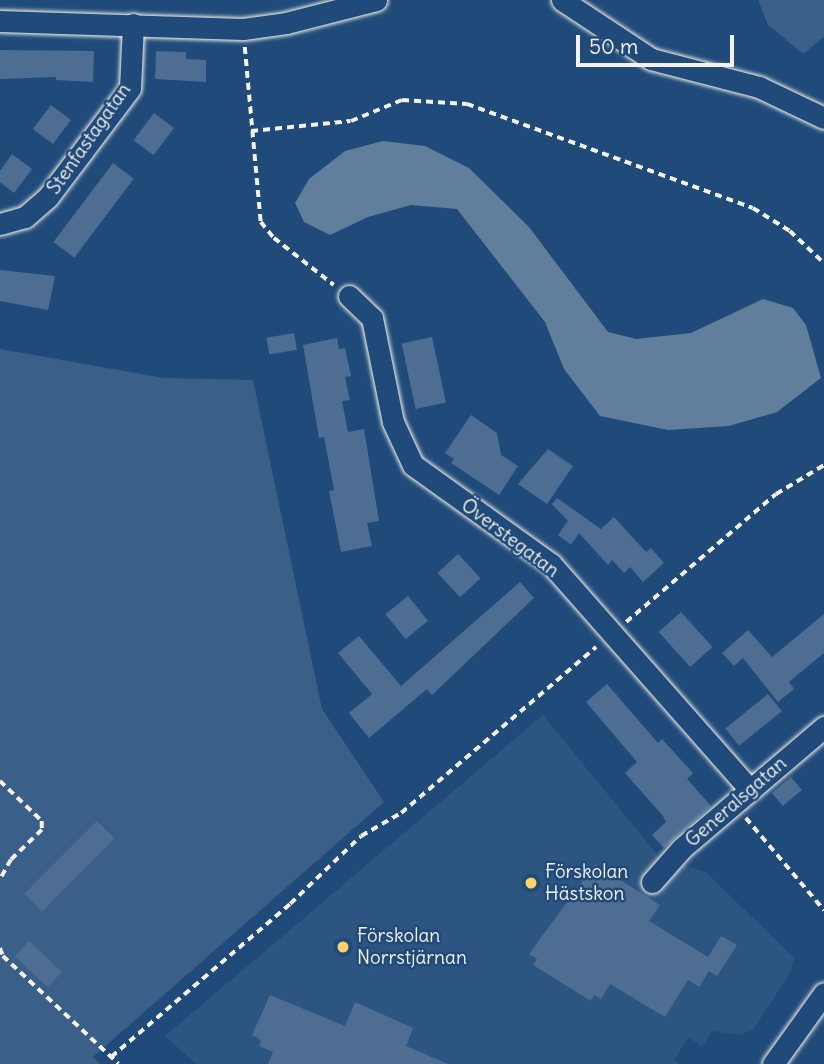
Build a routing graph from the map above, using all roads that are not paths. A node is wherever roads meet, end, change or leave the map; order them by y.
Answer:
1 (376, 0) edge
2 (562, 0) edge
3 (0, 21) edge
4 (133, 24) junction
5 (824, 118) edge
6 (0, 225) edge
7 (349, 296) road end
8 (824, 727) edge
9 (742, 797) junction
10 (652, 882) dead end
11 (824, 993) edge
12 (773, 1064) edge

1 - 4 street
2 - 5 street
3 - 4 street
4 - 6 street, Stenfastagatan
7 - 9 street, Överstegatan
8 - 9 street, Generalsgatan
9 - 10 street, Generalsgatan
11 - 12 street

